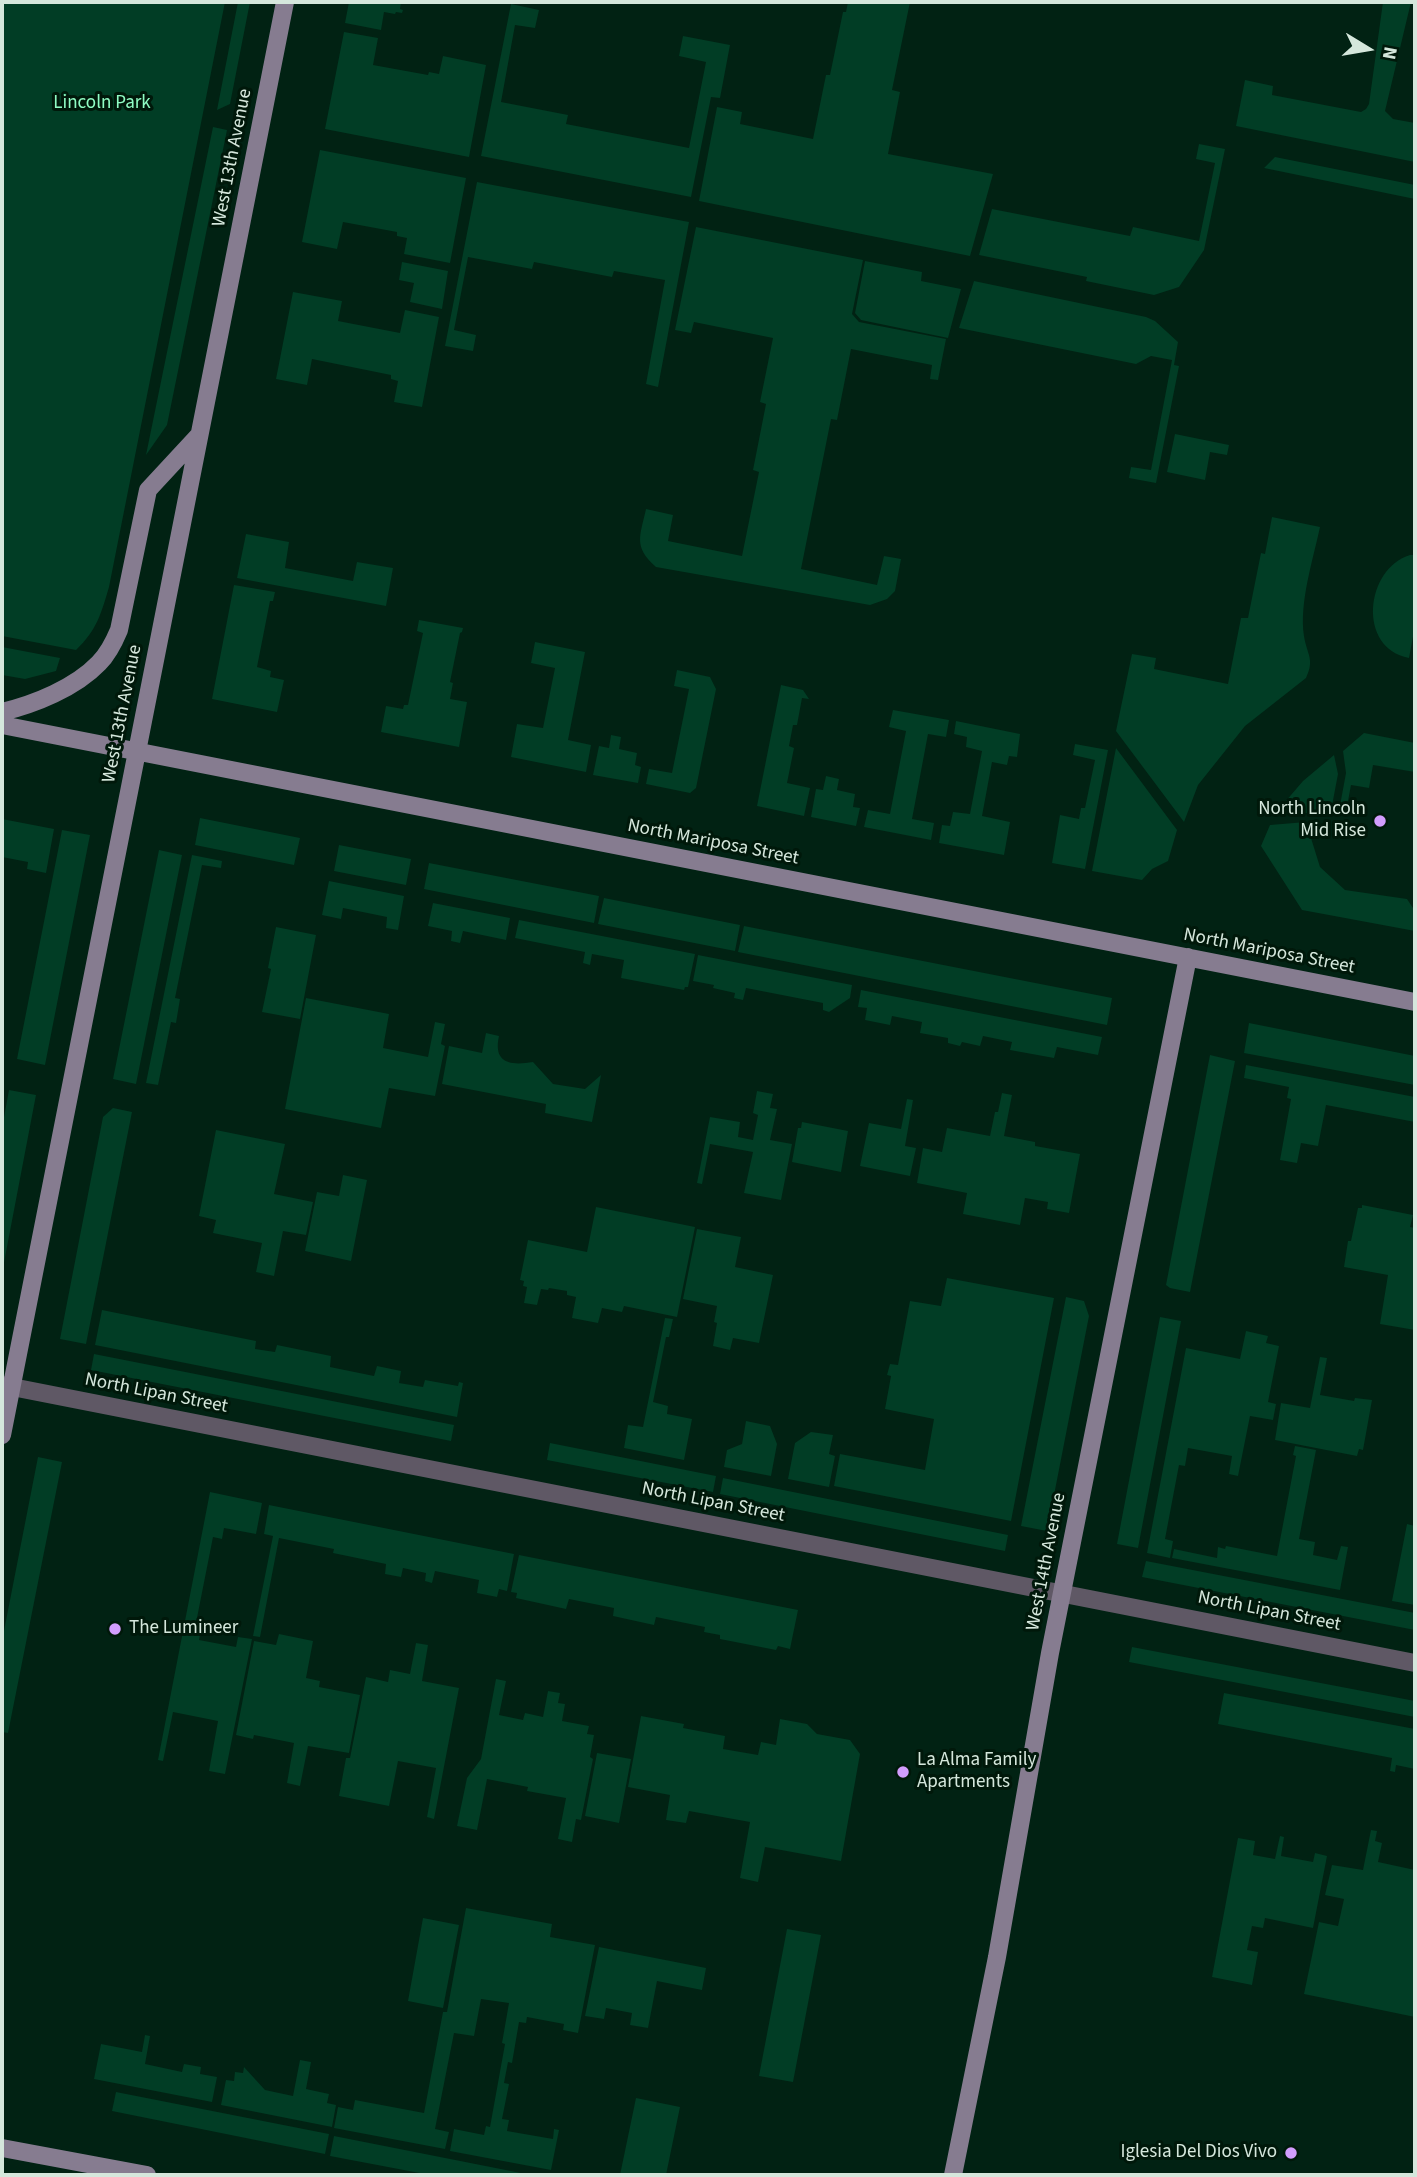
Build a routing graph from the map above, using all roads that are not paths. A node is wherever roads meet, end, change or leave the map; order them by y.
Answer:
1 (285, 2) edge
2 (199, 435) junction
3 (2, 712) edge
4 (2, 725) edge
5 (137, 751) junction
6 (1188, 957) junction
7 (1415, 1002) edge
8 (6, 1386) edge
9 (2, 1435) edge
10 (1062, 1593) junction
11 (1415, 1663) edge
12 (2, 2148) edge
13 (147, 2175) edge
14 (953, 2175) edge

1 - 2 street, West 13th Avenue
2 - 3 street
2 - 5 street, West 13th Avenue
4 - 5 street, North Mariposa Street
5 - 6 street, North Mariposa Street
5 - 8 street, West 13th Avenue
6 - 7 street, North Mariposa Street
6 - 10 street, West 14th Avenue
8 - 9 street, West 13th Avenue
8 - 10 street, North Lipan Street
10 - 11 street, North Lipan Street
10 - 14 street, West 14th Avenue
12 - 13 street

